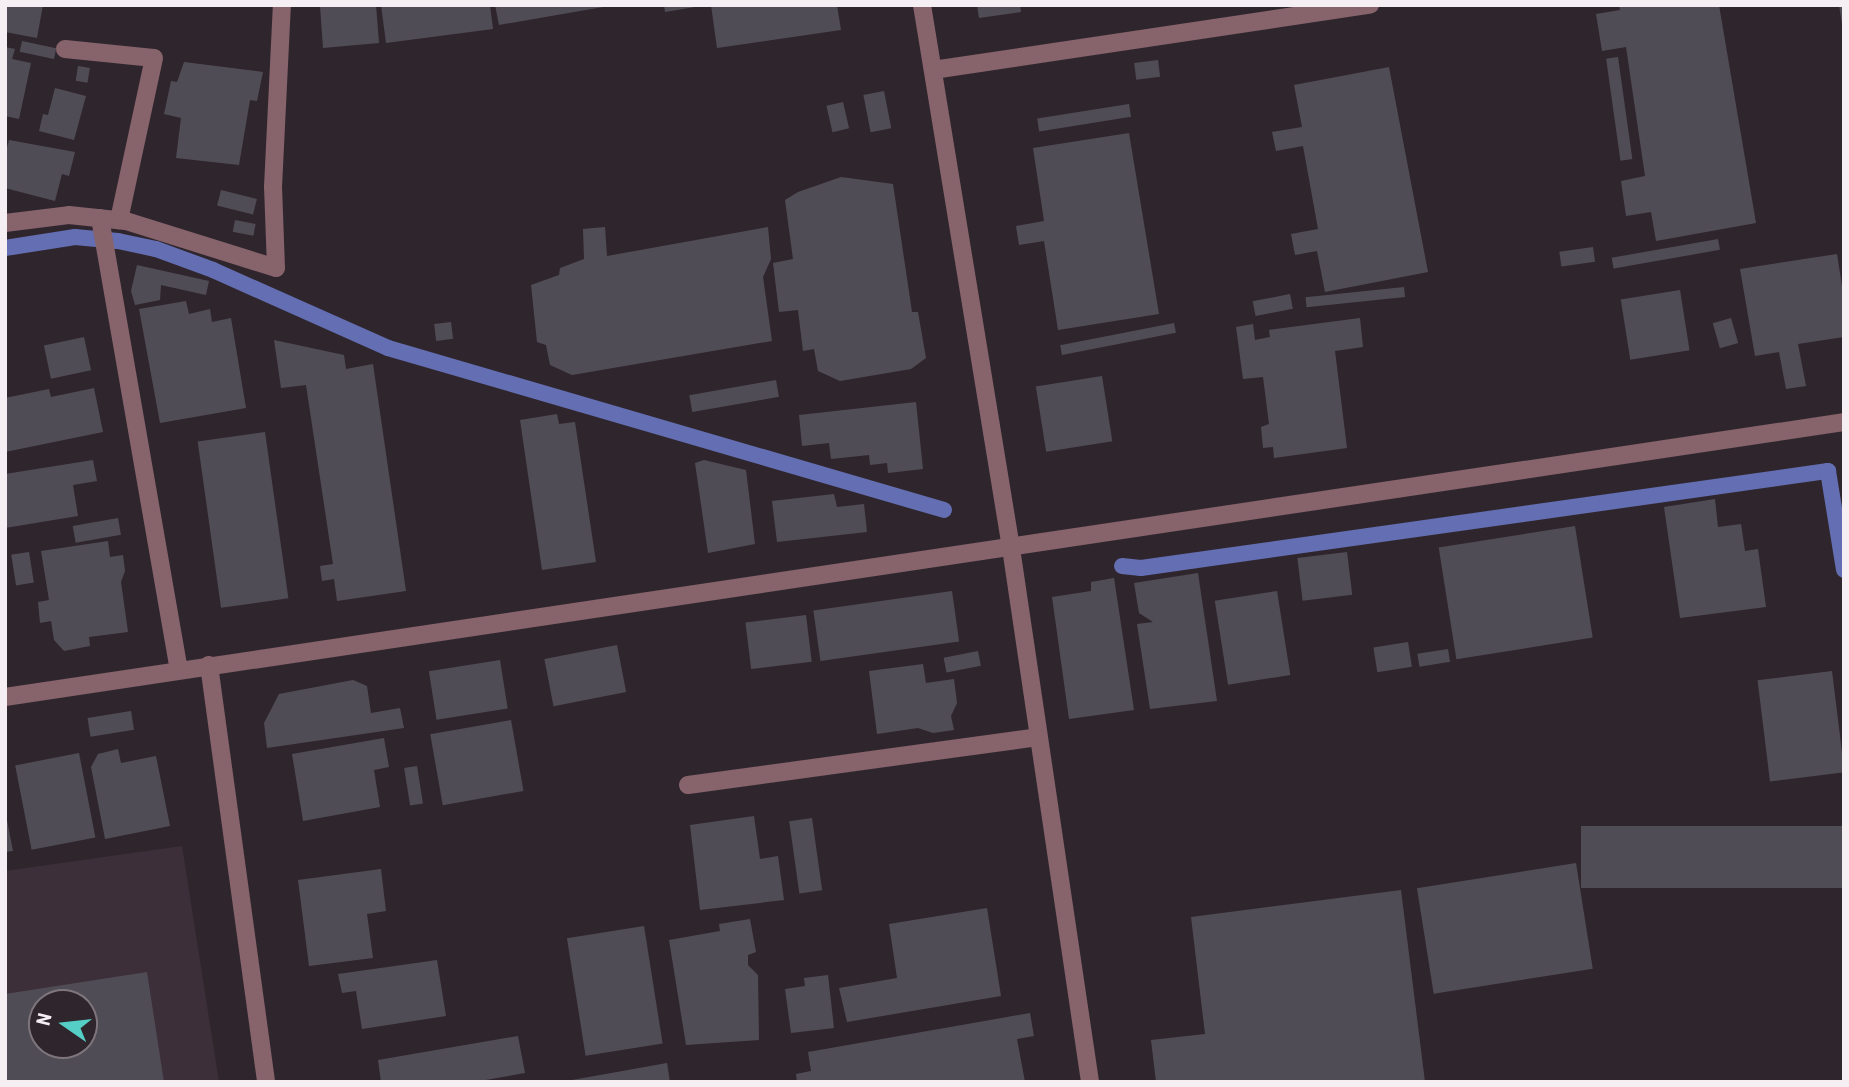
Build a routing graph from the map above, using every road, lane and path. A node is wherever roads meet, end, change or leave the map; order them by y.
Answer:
1 (282, 5) edge
2 (922, 5) edge
3 (1370, 5) edge
4 (65, 49) dead end
5 (933, 70) junction
6 (100, 218) junction
7 (119, 220) junction
8 (5, 223) edge
9 (1844, 422) edge
10 (1010, 548) junction
11 (209, 665) junction
12 (179, 669) junction
13 (5, 697) edge
14 (1038, 737) junction
15 (688, 785) dead end
16 (266, 1082) edge
17 (1090, 1082) edge

1 - 7 street
2 - 5 street
3 - 5 street
4 - 7 street
5 - 10 street
6 - 7 street
6 - 8 street
6 - 12 street
9 - 10 street
10 - 11 street
10 - 14 street
11 - 12 street
11 - 16 street
12 - 13 street
14 - 15 street
14 - 17 street

